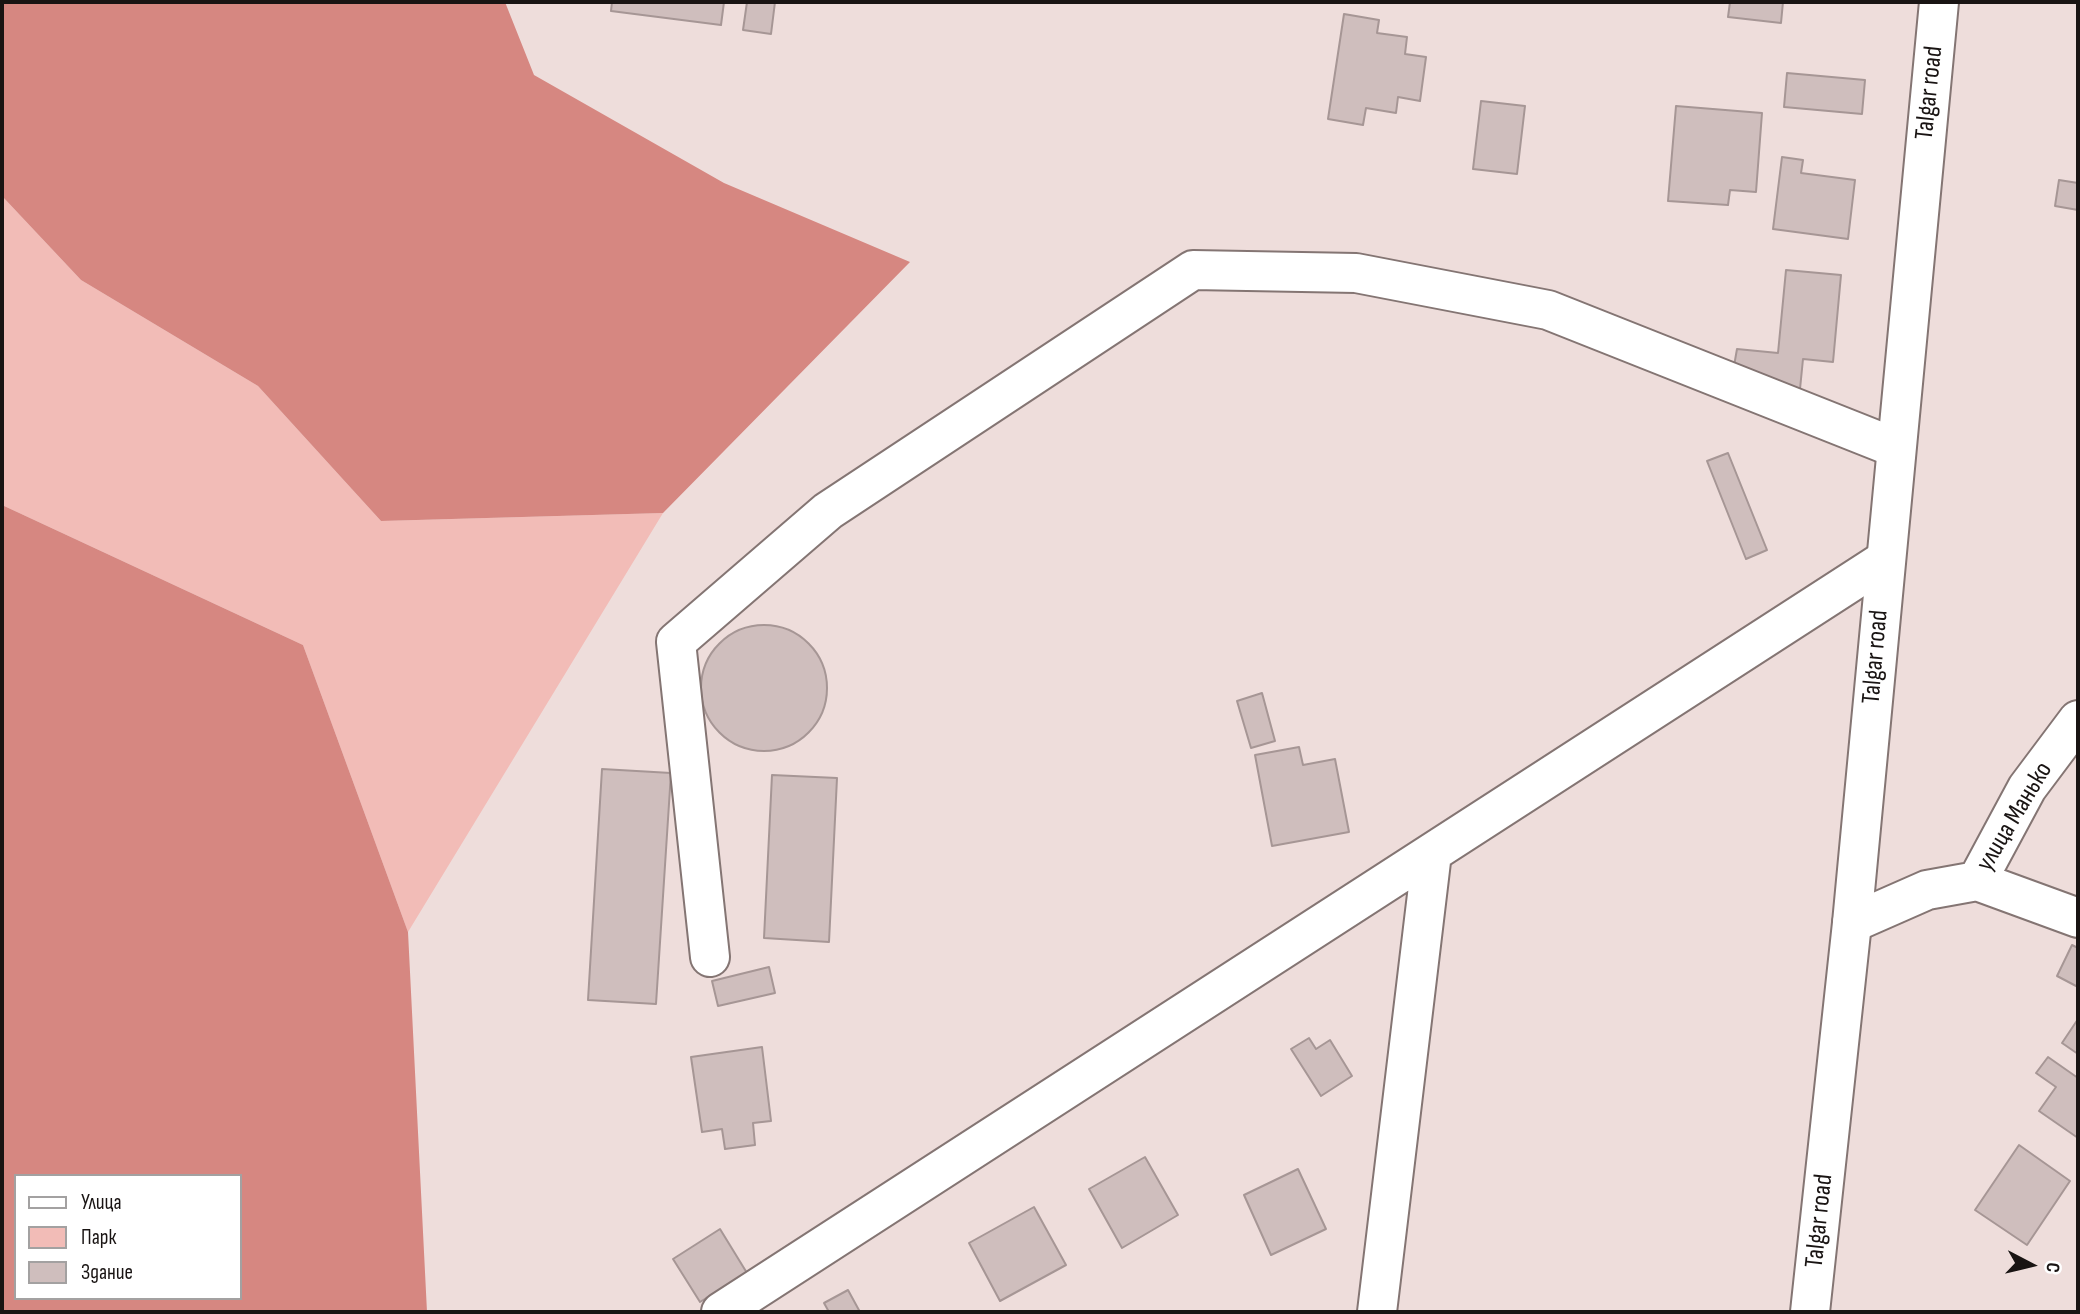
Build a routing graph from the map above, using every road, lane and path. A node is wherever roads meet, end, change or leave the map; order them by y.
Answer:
1 (1939, 2) edge
2 (1896, 448) junction
3 (1885, 560) junction
4 (2078, 720) edge
5 (1432, 853) junction
6 (1977, 881) junction
7 (2078, 918) edge
8 (1853, 923) junction
9 (710, 957) dead end
10 (721, 1312) edge
11 (1377, 1312) edge
12 (1810, 1312) edge

1 - 2 street, Talgar road
2 - 3 street, Talgar road
2 - 9 street
3 - 5 street
3 - 8 street, Talgar road
4 - 6 street, улица Манько
5 - 10 street
5 - 11 street
6 - 7 street
6 - 8 street
8 - 12 street, Talgar road

